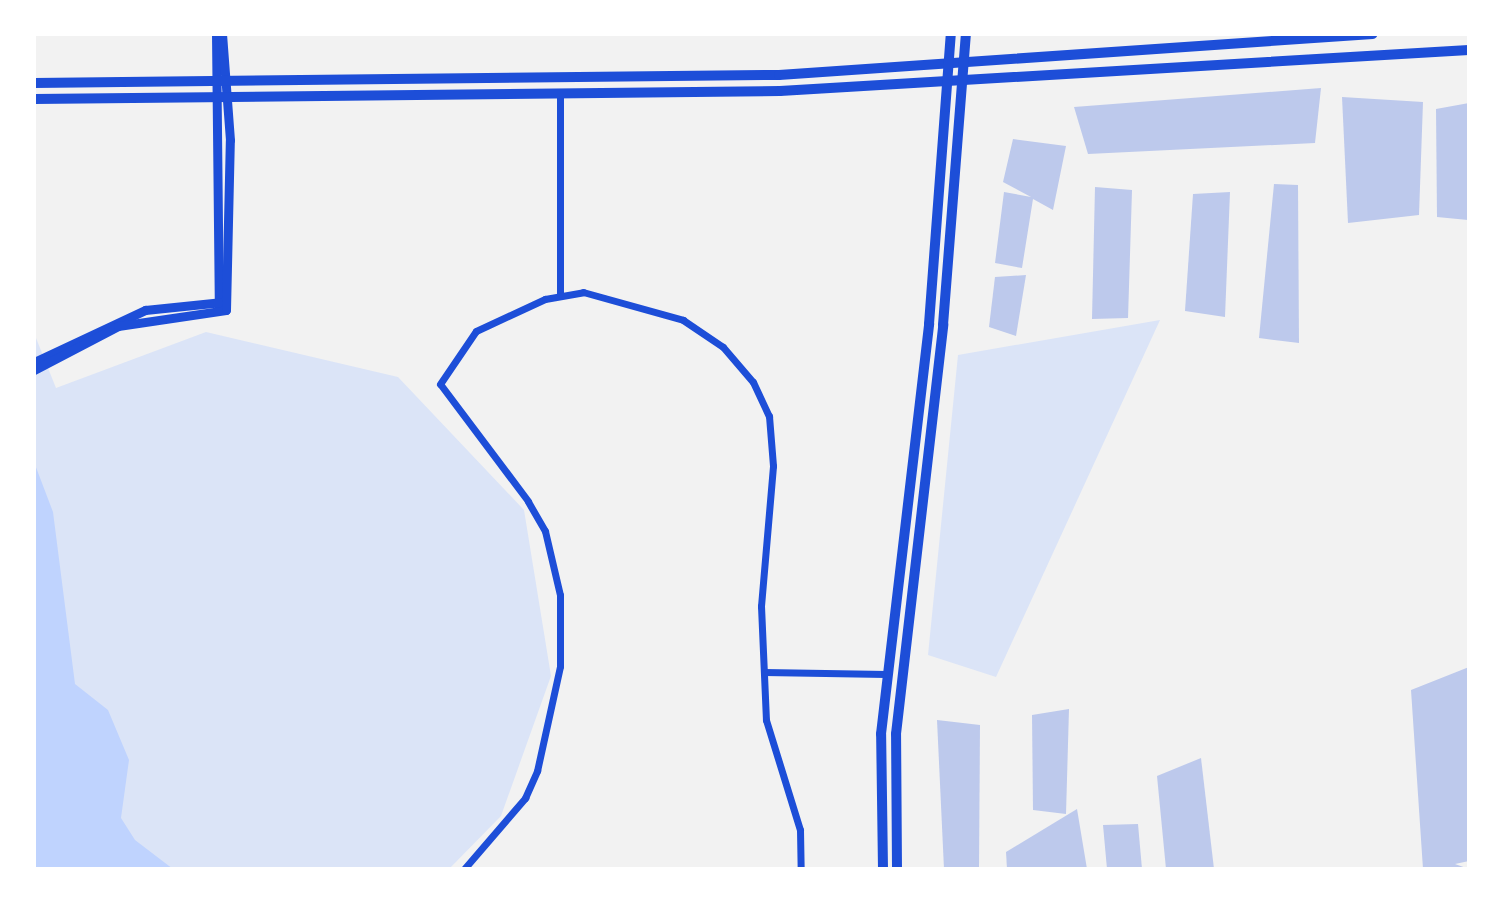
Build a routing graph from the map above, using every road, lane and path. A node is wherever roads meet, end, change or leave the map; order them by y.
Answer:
1 (216, 34) edge
2 (222, 34) edge
3 (951, 34) edge
4 (966, 34) edge
5 (1373, 34) edge
6 (1469, 50) edge
7 (964, 65) junction
8 (950, 66) junction
9 (222, 82) junction
10 (963, 82) junction
11 (34, 83) edge
12 (948, 83) junction
13 (560, 93) junction
14 (224, 97) junction
15 (34, 99) edge
16 (560, 296) junction
17 (222, 306) junction
18 (34, 362) edge
19 (34, 370) edge
20 (764, 672) junction
21 (886, 674) junction
22 (464, 869) edge
23 (801, 869) edge
24 (883, 869) edge
25 (897, 869) edge

1 - 9 street
2 - 9 street
3 - 8 main road
4 - 7 main road
5 - 7 main road
6 - 10 main road
7 - 8 main road
7 - 10 main road
8 - 9 main road
8 - 12 main road
9 - 11 main road
9 - 14 street
10 - 12 main road
10 - 25 main road
12 - 13 main road
12 - 21 main road
13 - 14 main road
13 - 16 street
14 - 15 main road
14 - 17 street
16 - 20 street
16 - 22 street
17 - 18 street
17 - 19 street
20 - 21 street
20 - 23 street
21 - 24 main road

